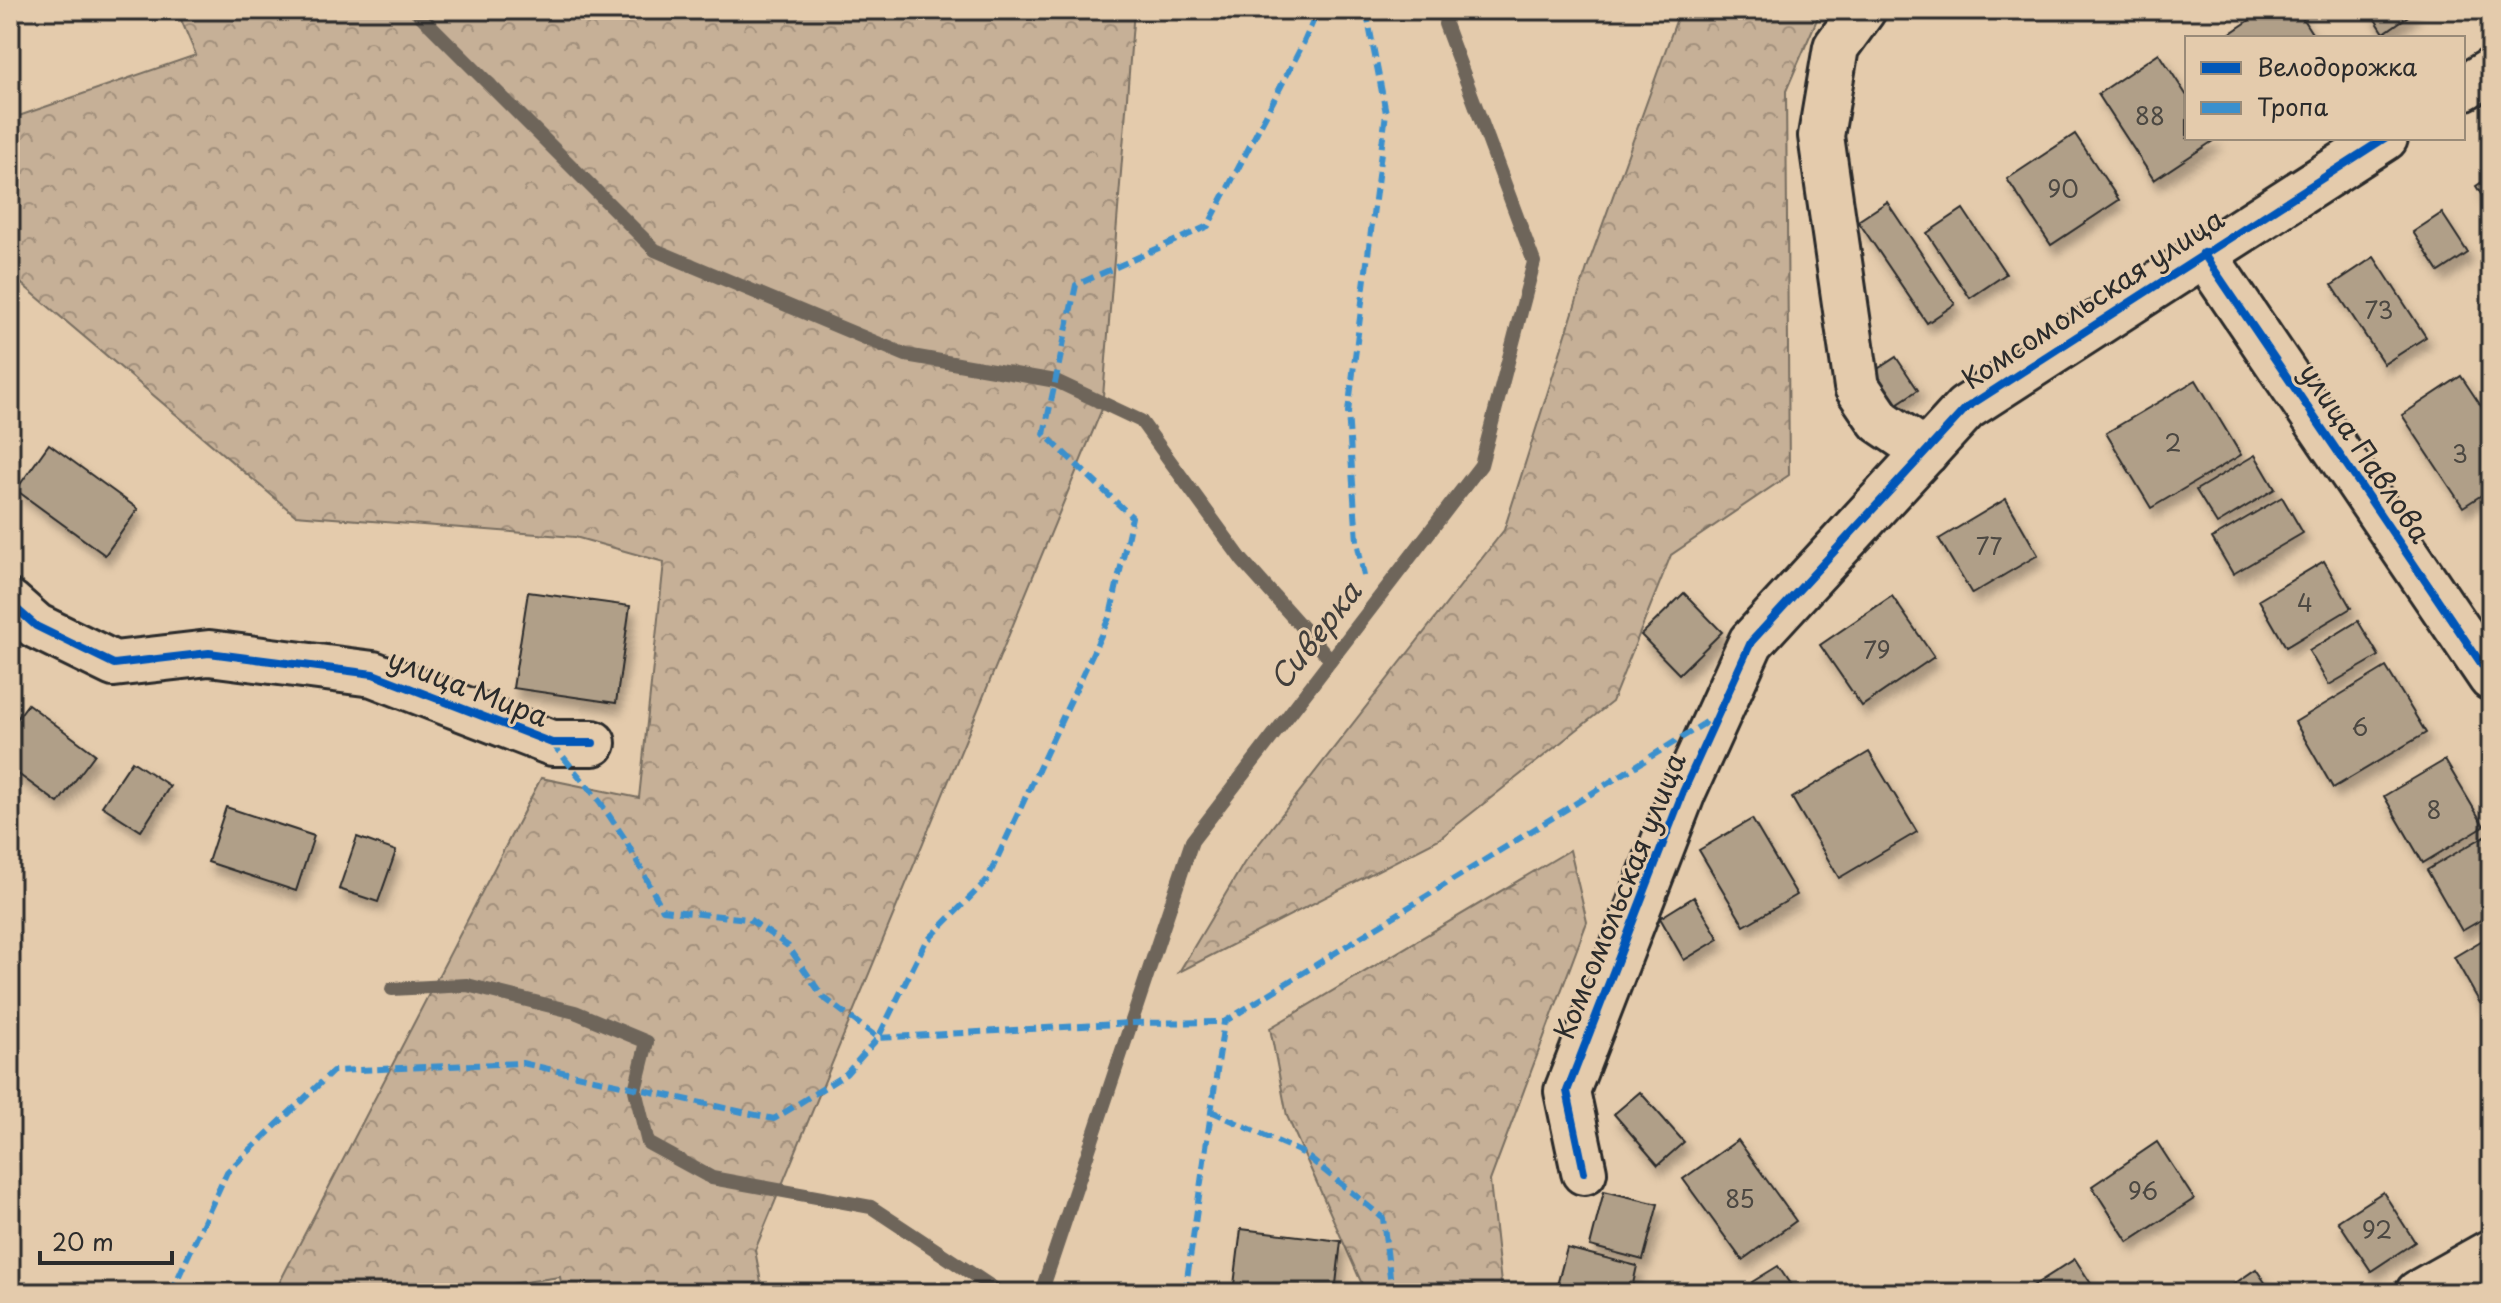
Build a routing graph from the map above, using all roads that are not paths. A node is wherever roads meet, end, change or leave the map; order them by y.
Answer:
1 (1863, 10) edge
2 (2491, 71) edge
3 (2465, 87) edge
4 (2382, 140) edge
5 (2203, 253) junction
6 (1926, 452) junction
7 (10, 603) edge
8 (2491, 678) edge
9 (593, 743) dead end
10 (1584, 1172) dead end
11 (2491, 1252) edge
12 (2418, 1293) edge

1 - 6 street
2 - 3 street
4 - 5 street, Комсомольская улица
5 - 6 street, Комсомольская улица
5 - 8 street, улица Павлова
6 - 10 street, Комсомольская улица
7 - 9 street, улица Мира
11 - 12 street

